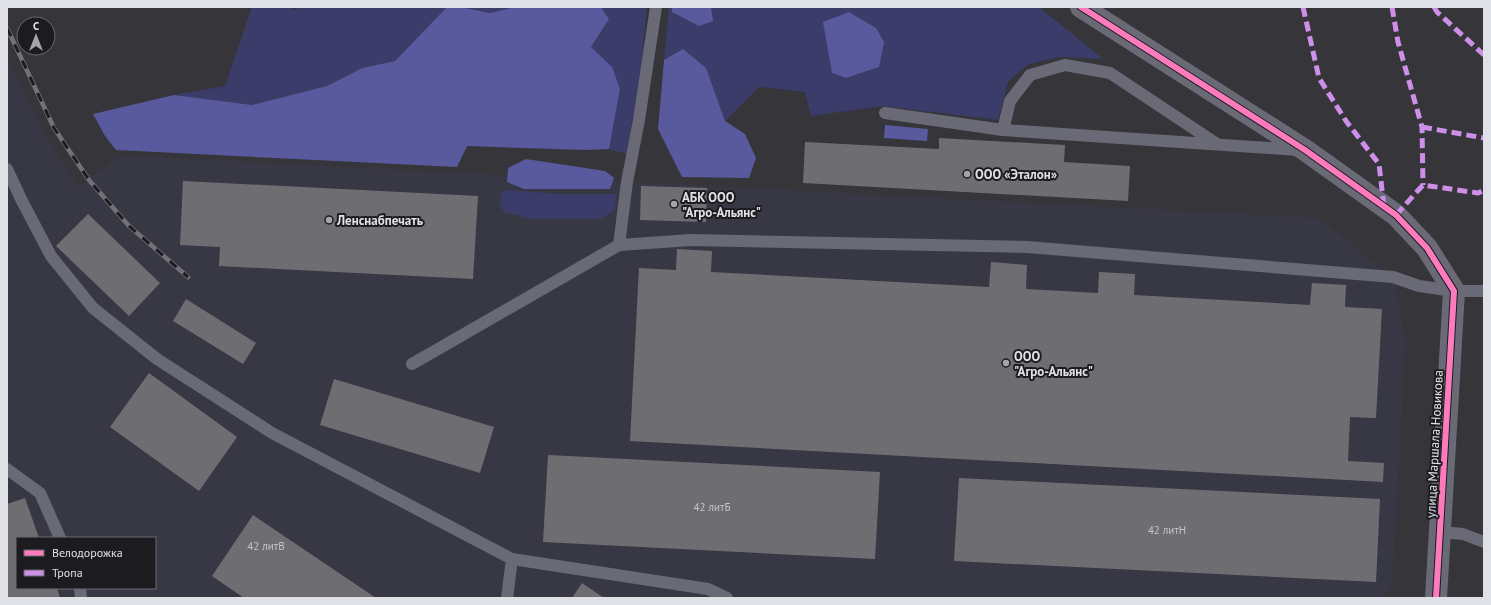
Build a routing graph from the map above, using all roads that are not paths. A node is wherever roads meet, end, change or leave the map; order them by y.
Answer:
1 (656, 7) edge
2 (1081, 7) edge
3 (885, 113) dead end
4 (1002, 130) junction
5 (1218, 144) junction
6 (1305, 150) junction
7 (7, 169) edge
8 (618, 245) junction
9 (1454, 291) junction
10 (1484, 291) edge
11 (412, 364) dead end
12 (7, 469) edge
13 (1440, 532) junction
14 (60, 537) edge
15 (1484, 542) edge
16 (512, 559) junction
17 (507, 598) edge
18 (727, 598) edge
19 (1436, 598) edge

1 - 8 lane
2 - 6 street
3 - 4 lane
4 - 5 lane
4 - 5 lane
5 - 6 lane
6 - 9 street
7 - 16 lane
8 - 9 lane
8 - 11 lane
9 - 10 lane
9 - 13 street, улица Маршала Новикова
12 - 14 lane
13 - 15 lane
13 - 19 street, улица Маршала Новикова
16 - 17 lane
16 - 18 lane

